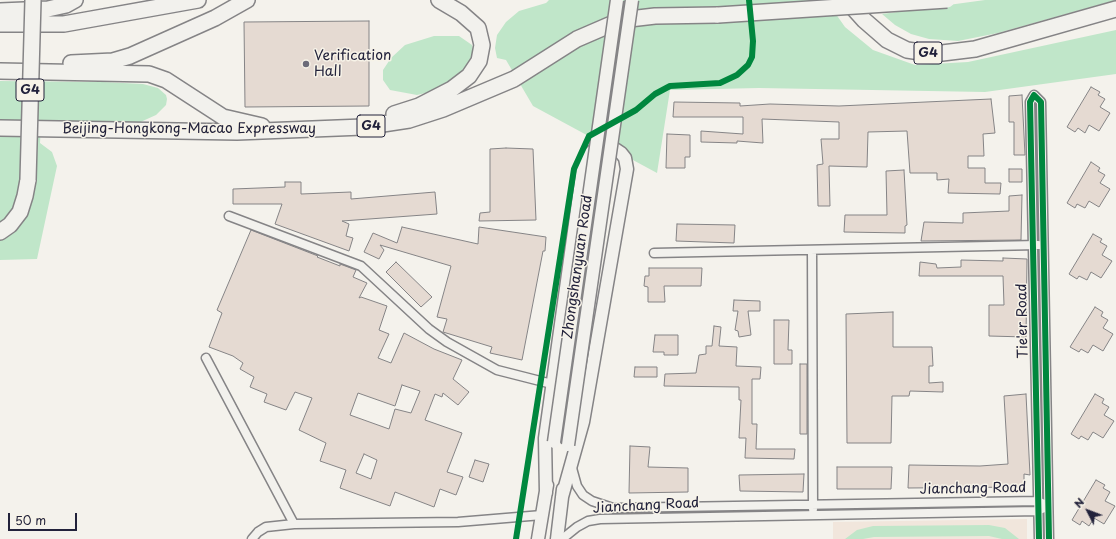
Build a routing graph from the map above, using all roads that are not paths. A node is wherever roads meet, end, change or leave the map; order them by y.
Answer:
1 (33, 0) edge
2 (75, 0) edge
3 (198, 0) edge
4 (247, 0) edge
5 (439, 0) edge
6 (617, 0) edge
7 (632, 0) edge
8 (846, 0) edge
9 (946, 0) edge
10 (1116, 9) edge
11 (0, 11) edge
12 (1116, 19) edge
13 (0, 24) edge
14 (1027, 34) junction
15 (0, 64) edge
16 (0, 71) edge
17 (243, 121) junction
18 (0, 128) edge
19 (282, 130) junction
20 (229, 216) dead end
21 (0, 232) edge
22 (1033, 245) junction
23 (1043, 245) junction
24 (812, 250) junction
25 (654, 253) dead end
26 (206, 358) dead end
27 (552, 384) junction
28 (572, 465) junction
29 (546, 493) junction
30 (562, 497) junction
31 (1038, 501) junction
32 (813, 505) junction
33 (1048, 506) junction
34 (1038, 511) junction
35 (542, 515) junction
36 (813, 515) junction
37 (294, 524) junction
38 (252, 539) edge
39 (538, 539) edge
40 (557, 539) edge
41 (562, 539) edge
42 (1039, 539) edge
43 (1049, 539) edge

1 - 21 highway, G4, bridge
2 - 11 highway
3 - 13 highway
4 - 15 highway
5 - 17 highway
6 - 29 main road, Zhongshanyuan Road, bridge
7 - 30 main road, Zhongshanyuan Road, bridge
8 - 14 highway, G4
9 - 19 highway, Beijing-Hongkong-Macao Expressway / G4, bridge
10 - 14 highway, G4
12 - 14 highway
16 - 17 highway
17 - 19 highway
18 - 19 highway, Beijing-Hongkong-Macao Expressway / G4
20 - 27 street
22 - 23 street
22 - 23 street, Tie'er Road
22 - 24 street
22 - 31 street, Tie'er Road
23 - 33 street, Tie'er Road
24 - 25 street
24 - 32 street
26 - 37 street
27 - 28 main road
27 - 29 main road
28 - 30 main road
28 - 32 street, Jianchang Road
29 - 35 main road, Zhongshanyuan Road
30 - 40 main road, Zhongshanyuan Road
31 - 32 street, Jianchang Road
31 - 33 street, Jianchang Road
31 - 34 street, Tie'er Road
32 - 36 street
33 - 34 street, Jianchang Road
33 - 43 street, Tie'er Road
34 - 36 street, Jianchang Road
34 - 42 street, Tie'er Road
35 - 37 street
35 - 39 main road, Zhongshanyuan Road
36 - 41 street, Jianchang Road
37 - 38 street

